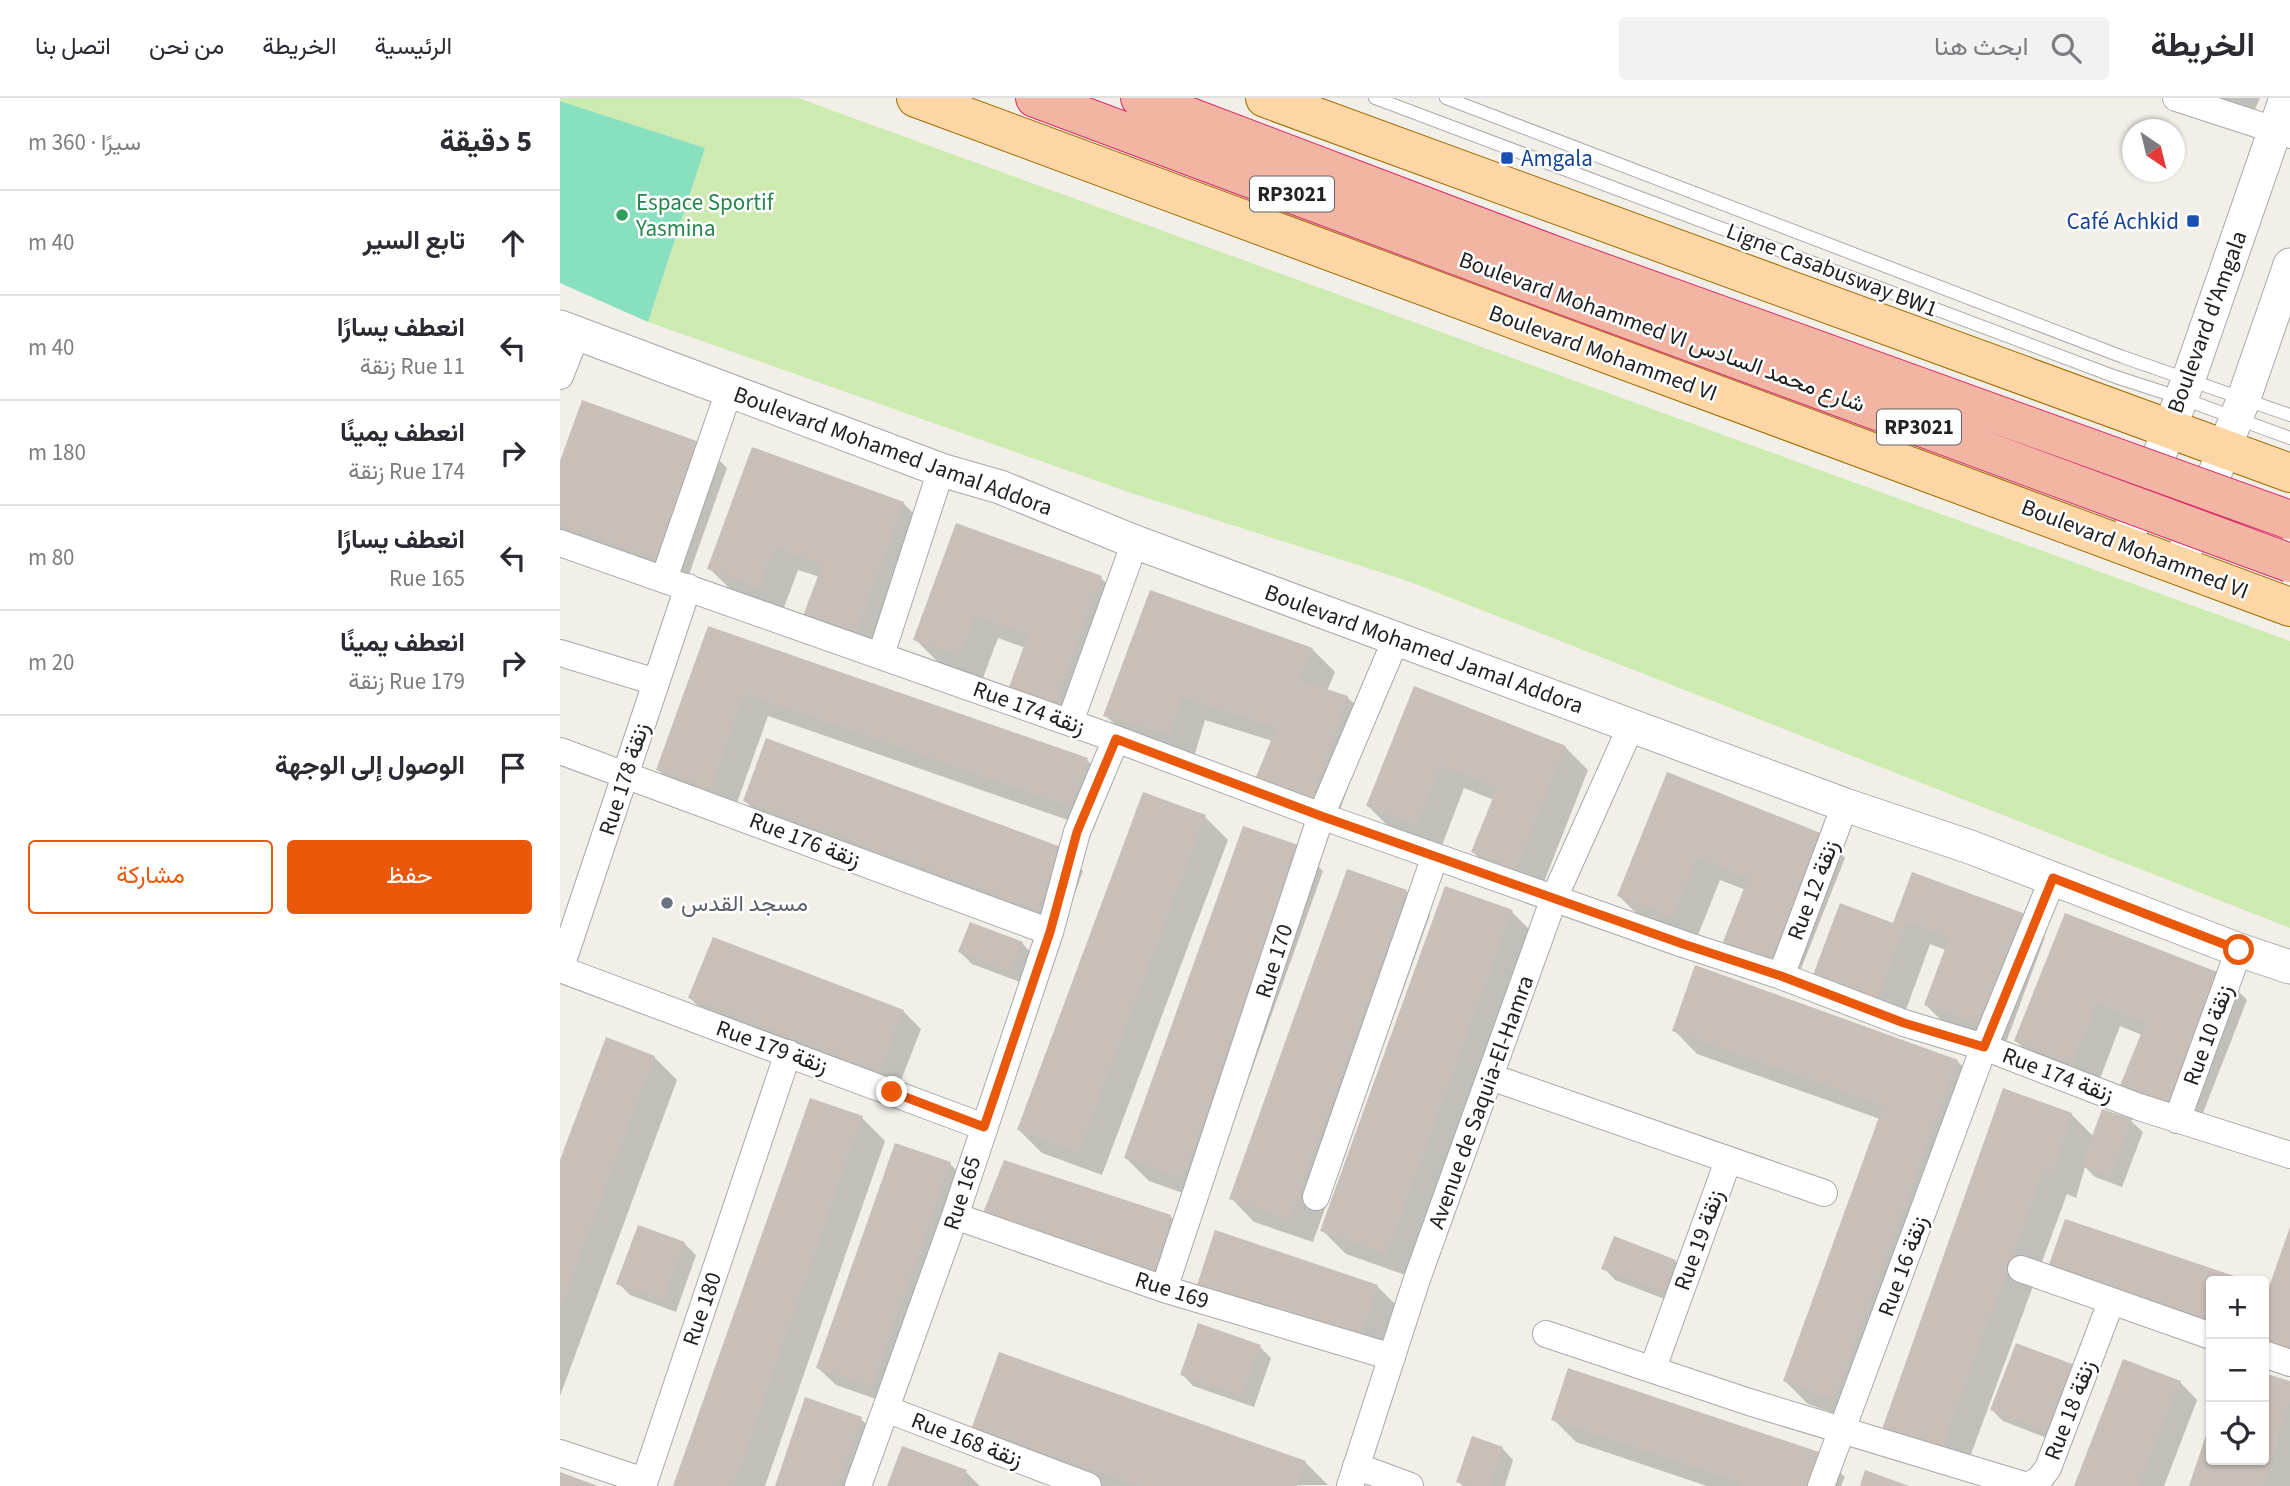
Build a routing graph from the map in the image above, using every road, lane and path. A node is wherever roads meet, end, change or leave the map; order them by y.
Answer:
1 (916, 98) edge
2 (1035, 98) edge
3 (1140, 98) edge
4 (1265, 98) edge
5 (1375, 98) edge
6 (1446, 98) edge
7 (2176, 98) edge
8 (2286, 98) edge
9 (2282, 133) edge
10 (2290, 265) edge
11 (1554, 274) junction
12 (568, 330) edge
13 (560, 376) edge
14 (729, 391) junction
15 (2179, 401) junction
16 (2290, 415) edge
17 (2235, 422) junction
18 (2290, 438) edge
19 (941, 470) junction
20 (2290, 473) edge
21 (2290, 520) edge
22 (560, 542) edge
23 (1135, 542) junction
24 (2124, 546) junction
25 (2290, 563) edge
26 (2179, 566) junction
27 (676, 583) junction
28 (2290, 607) edge
29 (1396, 639) junction
30 (560, 653) edge
31 (880, 655) junction
32 (656, 682) junction
33 (1070, 723) junction
34 (1632, 724) junction
35 (1116, 739) junction
36 (560, 751) edge
37 (625, 774) junction
38 (1845, 805) junction
39 (1321, 816) junction
40 (1436, 856) junction
41 (2053, 878) junction
42 (1554, 898) junction
43 (1050, 932) junction
44 (2239, 950) junction
45 (2290, 967) edge
46 (560, 970) edge
47 (1781, 976) junction
48 (1984, 1047) junction
49 (788, 1053) junction
50 (1490, 1077) junction
51 (2177, 1120) junction
52 (984, 1127) junction
53 (2290, 1156) edge
54 (1728, 1161) junction
55 (1824, 1193) dead end
56 (1317, 1197) dead end
57 (955, 1216) junction
58 (2021, 1269) dead end
59 (1164, 1289) junction
60 (2111, 1302) junction
61 (1546, 1334) dead end
62 (2206, 1334) edge
63 (2269, 1356) edge
64 (1392, 1357) junction
65 (2290, 1363) edge
66 (1653, 1368) junction
67 (886, 1409) junction
68 (1842, 1429) junction
69 (560, 1453) edge
70 (1353, 1476) edge
71 (643, 1483) edge
72 (858, 1486) edge
73 (1088, 1486) edge
74 (1410, 1486) edge
75 (1821, 1486) edge

1 - 24 main road, Boulevard Mohammed VI
2 - 11 highway, Boulevard Mohammed VI شارع محمد السادس / RP3021
3 - 11 highway, Boulevard Mohammed VI شارع محمد السادس / RP3021
4 - 15 main road
5 - 15 lane, Ligne Casabusway BW1
6 - 15 lane, Ligne Casabusway BW1
7 - 9 street
8 - 9 street, Boulevard d'Amgala
9 - 15 street, Boulevard d'Amgala
10 - 17 street
11 - 21 highway, Boulevard Mohammed VI شارع محمد السادس / RP3021, bridge
11 - 25 highway, Boulevard Mohammed VI شارع محمد السادس / RP3021, bridge
12 - 13 street
12 - 14 street, Boulevard Mohamed Jamal Addora
14 - 19 street, Boulevard Mohamed Jamal Addora
14 - 27 street, Rue 178 زنقة
15 - 17 main road
15 - 17 lane, Ligne Casabusway BW1
15 - 24 street, Boulevard d'Amgala
16 - 17 lane, Ligne Casabusway BW1
17 - 18 lane, Ligne Casabusway BW1
17 - 20 main road
17 - 26 street
19 - 23 street, Boulevard Mohamed Jamal Addora
19 - 31 street
22 - 27 street, Rue 174 زنقة
23 - 29 street, Boulevard Mohamed Jamal Addora
23 - 33 street
24 - 26 main road, Boulevard Mohammed VI
26 - 28 main road, Boulevard Mohammed VI
27 - 31 street, Rue 174 زنقة
27 - 32 street, Rue 178 زنقة
29 - 34 street, Boulevard Mohamed Jamal Addora
29 - 39 street, Rue 170
30 - 32 street
31 - 33 street, Rue 174 زنقة
32 - 37 street, Rue 178 زنقة
33 - 35 street, Rue 174 زنقة
34 - 38 street, Boulevard Mohamed Jamal Addora
34 - 42 street, Avenue de Saquia-El-Hamra
35 - 39 street, Rue 174 زنقة
35 - 43 street, Rue 165
36 - 37 street, Rue 176 زنقة
37 - 43 street, Rue 176 زنقة
37 - 46 street, Rue 178 زنقة
38 - 41 street, Boulevard Mohamed Jamal Addora
38 - 47 street, Rue 12 زنقة
39 - 40 street, Rue 174 زنقة
39 - 59 street, Rue 170
40 - 42 street, Rue 174 زنقة
40 - 56 street
41 - 44 street, Boulevard Mohamed Jamal Addora
41 - 48 street, Rue 16 زنقة
42 - 47 street, Rue 174 زنقة
42 - 50 street, Avenue de Saquia-El-Hamra
43 - 52 street, Rue 165
44 - 45 street, Boulevard Mohamed Jamal Addora
44 - 51 street, Rue 10 زنقة
46 - 49 street, Rue 179 زنقة
47 - 48 street, Rue 174 زنقة
48 - 51 street, Rue 174 زنقة
48 - 68 street, Rue 16 زنقة
49 - 52 street, Rue 179 زنقة
49 - 71 street, Rue 180
50 - 54 street, Rue 19 زنقة
50 - 64 street, Avenue de Saquia-El-Hamra
51 - 53 street, Rue 174 زنقة
52 - 57 street, Rue 165
54 - 55 street
54 - 66 street, Rue 19 زنقة
57 - 59 street, Rue 169
57 - 67 street, Rue 165
58 - 60 street
59 - 64 street, Rue 169
60 - 62 street
60 - 68 street, Rue 18 زنقة
61 - 66 street
63 - 65 street
64 - 70 street, Avenue de Saquia-El-Hamra
66 - 68 street
67 - 72 street, Rue 165
67 - 73 street, Rue 168 زنقة
68 - 75 street, Rue 16 زنقة
69 - 71 street, Rue 180
70 - 74 street

